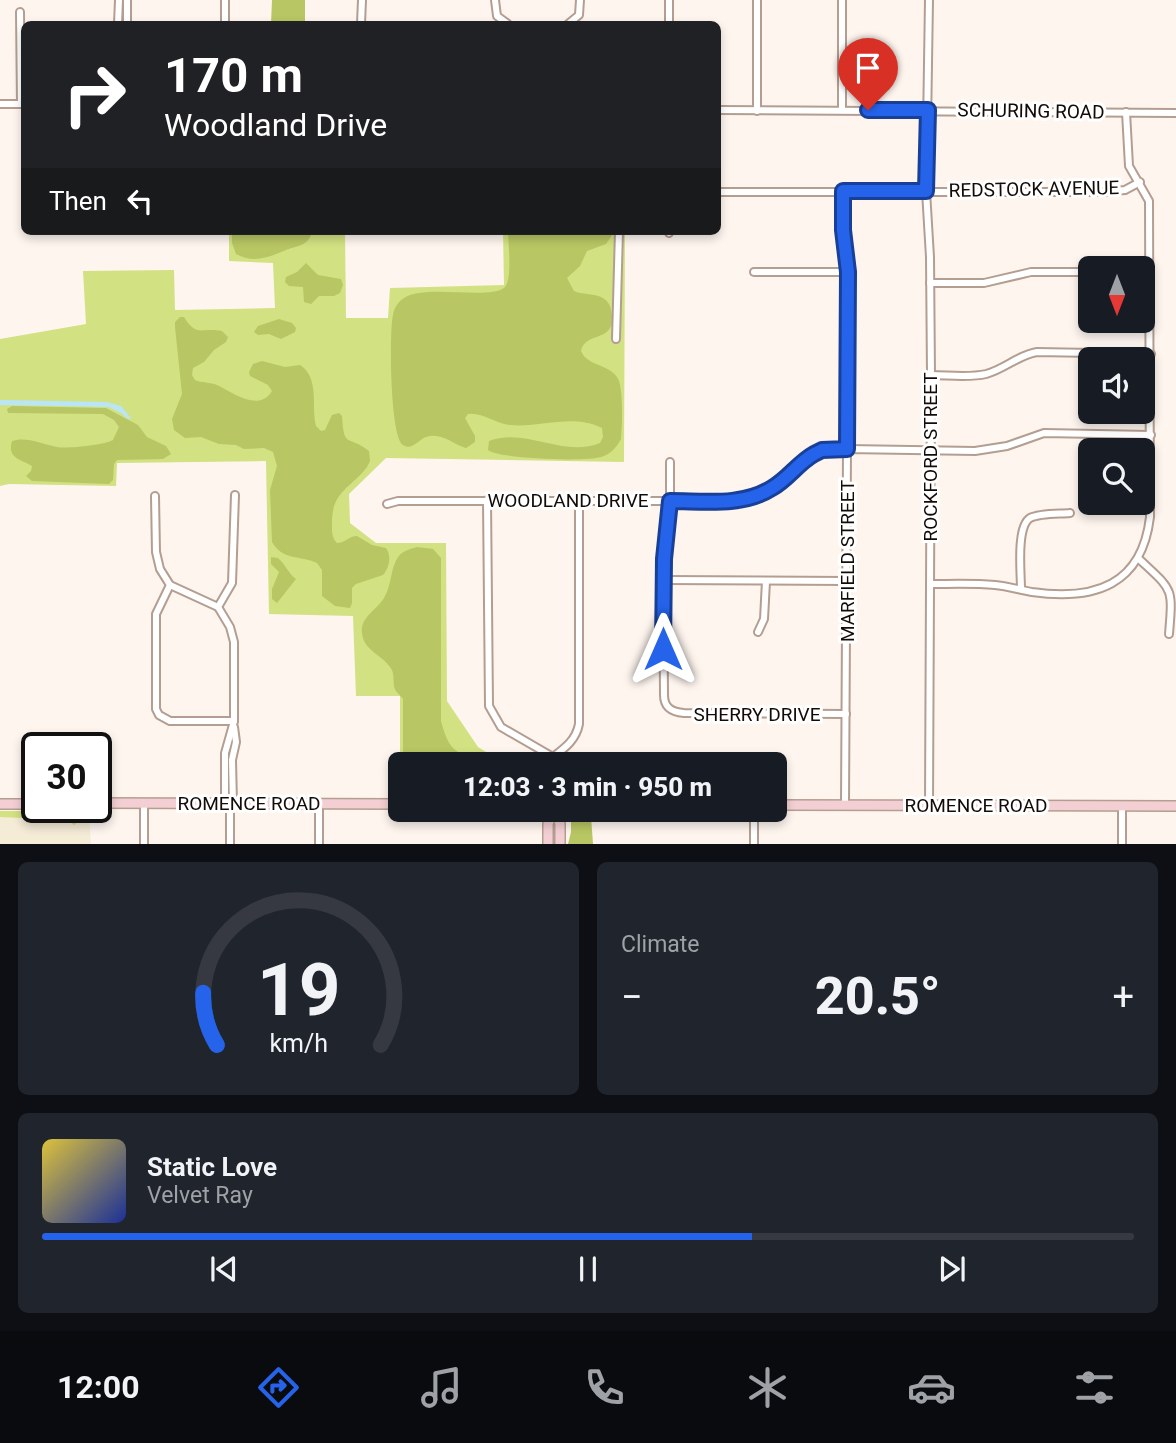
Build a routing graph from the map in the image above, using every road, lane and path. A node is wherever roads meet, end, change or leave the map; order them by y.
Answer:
1 (118, 0) edge
2 (127, 0) edge
3 (225, 0) edge
4 (362, 0) edge
5 (495, 0) edge
6 (580, 0) edge
7 (668, 0) edge
8 (757, 0) edge
9 (842, 0) edge
10 (929, 0) edge
11 (20, 12) dead end
12 (118, 21) edge
13 (127, 21) edge
14 (225, 21) edge
15 (361, 21) edge
16 (504, 21) edge
17 (572, 21) edge
18 (669, 21) edge
19 (21, 43) edge
20 (0, 104) edge
21 (21, 104) edge
22 (721, 110) edge
23 (842, 110) junction
24 (928, 110) junction
25 (758, 111) junction
26 (1126, 112) junction
27 (1176, 113) edge
28 (1140, 182) junction
29 (843, 191) junction
30 (926, 191) junction
31 (721, 192) edge
32 (619, 235) edge
33 (1147, 256) edge
34 (754, 272) dead end
35 (848, 272) junction
36 (1078, 272) edge
37 (930, 283) junction
38 (616, 339) dead end
39 (1078, 353) edge
40 (931, 375) junction
41 (1151, 424) edge
42 (1151, 435) junction
43 (847, 449) junction
44 (930, 449) junction
45 (670, 462) dead end
46 (235, 495) dead end
47 (155, 496) dead end
48 (487, 500) junction
49 (579, 500) junction
50 (670, 501) junction
51 (387, 504) dead end
52 (1070, 513) dead end
53 (1139, 559) junction
54 (663, 580) junction
55 (766, 581) junction
56 (847, 581) junction
57 (930, 584) junction
58 (170, 585) junction
59 (1021, 589) junction
60 (218, 607) junction
61 (758, 632) dead end
62 (1170, 634) dead end
63 (846, 715) junction
64 (234, 721) junction
65 (540, 752) edge
66 (562, 752) edge
67 (112, 803) edge
68 (229, 803) junction
69 (319, 803) junction
70 (0, 804) edge
71 (21, 804) edge
72 (144, 804) junction
73 (388, 804) edge
74 (787, 805) edge
75 (845, 805) junction
76 (929, 805) junction
77 (1122, 805) junction
78 (1176, 806) edge
79 (549, 822) edge
80 (559, 822) edge
81 (754, 822) edge
82 (144, 844) edge
83 (230, 844) edge
84 (319, 844) edge
85 (548, 844) edge
86 (560, 844) edge
87 (754, 844) edge
88 (1122, 844) edge

1 - 12 street
2 - 13 street
3 - 14 street
4 - 15 street
5 - 16 street
6 - 17 street
7 - 18 street
8 - 25 street
9 - 23 street
10 - 24 street, ROCKFORD STREET
11 - 19 street
20 - 21 street
22 - 25 street, SCHURING ROAD
23 - 24 street, SCHURING ROAD
23 - 25 street, SCHURING ROAD
24 - 26 street, SCHURING ROAD
24 - 30 street, ROCKFORD STREET
26 - 27 street, SCHURING ROAD
26 - 28 street
28 - 30 street, REDSTOCK AVENUE
28 - 33 street
29 - 30 street, REDSTOCK AVENUE
29 - 31 street, REDSTOCK AVENUE
29 - 35 street, MARFIELD STREET
30 - 37 street, ROCKFORD STREET
32 - 38 street
34 - 35 street
35 - 43 street, MARFIELD STREET
36 - 37 street
37 - 40 street, ROCKFORD STREET
39 - 40 street
40 - 44 street, ROCKFORD STREET
41 - 42 street
42 - 44 street, WOODLAND DRIVE
42 - 53 street
43 - 44 street, WOODLAND DRIVE
43 - 50 street, WOODLAND DRIVE
43 - 56 street, MARFIELD STREET
44 - 57 street, ROCKFORD STREET
45 - 50 street
46 - 60 street
47 - 58 street
48 - 49 street, WOODLAND DRIVE
48 - 51 street, WOODLAND DRIVE
48 - 65 street
49 - 50 street, WOODLAND DRIVE
49 - 66 street
50 - 54 street
52 - 59 street
53 - 59 street
53 - 62 street
54 - 55 street
54 - 63 street, SHERRY DRIVE
55 - 56 street
55 - 61 street
56 - 63 street, MARFIELD STREET
57 - 59 street
57 - 76 street, ROCKFORD STREET
58 - 60 street
58 - 64 street
60 - 64 street
63 - 75 street, MARFIELD STREET
64 - 68 street
67 - 72 street, ROMENCE ROAD
68 - 69 street, ROMENCE ROAD
68 - 72 street, ROMENCE ROAD
68 - 83 street
69 - 73 street, ROMENCE ROAD
69 - 84 street
70 - 71 street
72 - 82 street
74 - 75 street, ROMENCE ROAD
75 - 76 street, ROMENCE ROAD
76 - 77 street, ROMENCE ROAD
77 - 78 street, ROMENCE ROAD
77 - 88 street
79 - 85 street
80 - 86 street
81 - 87 street

